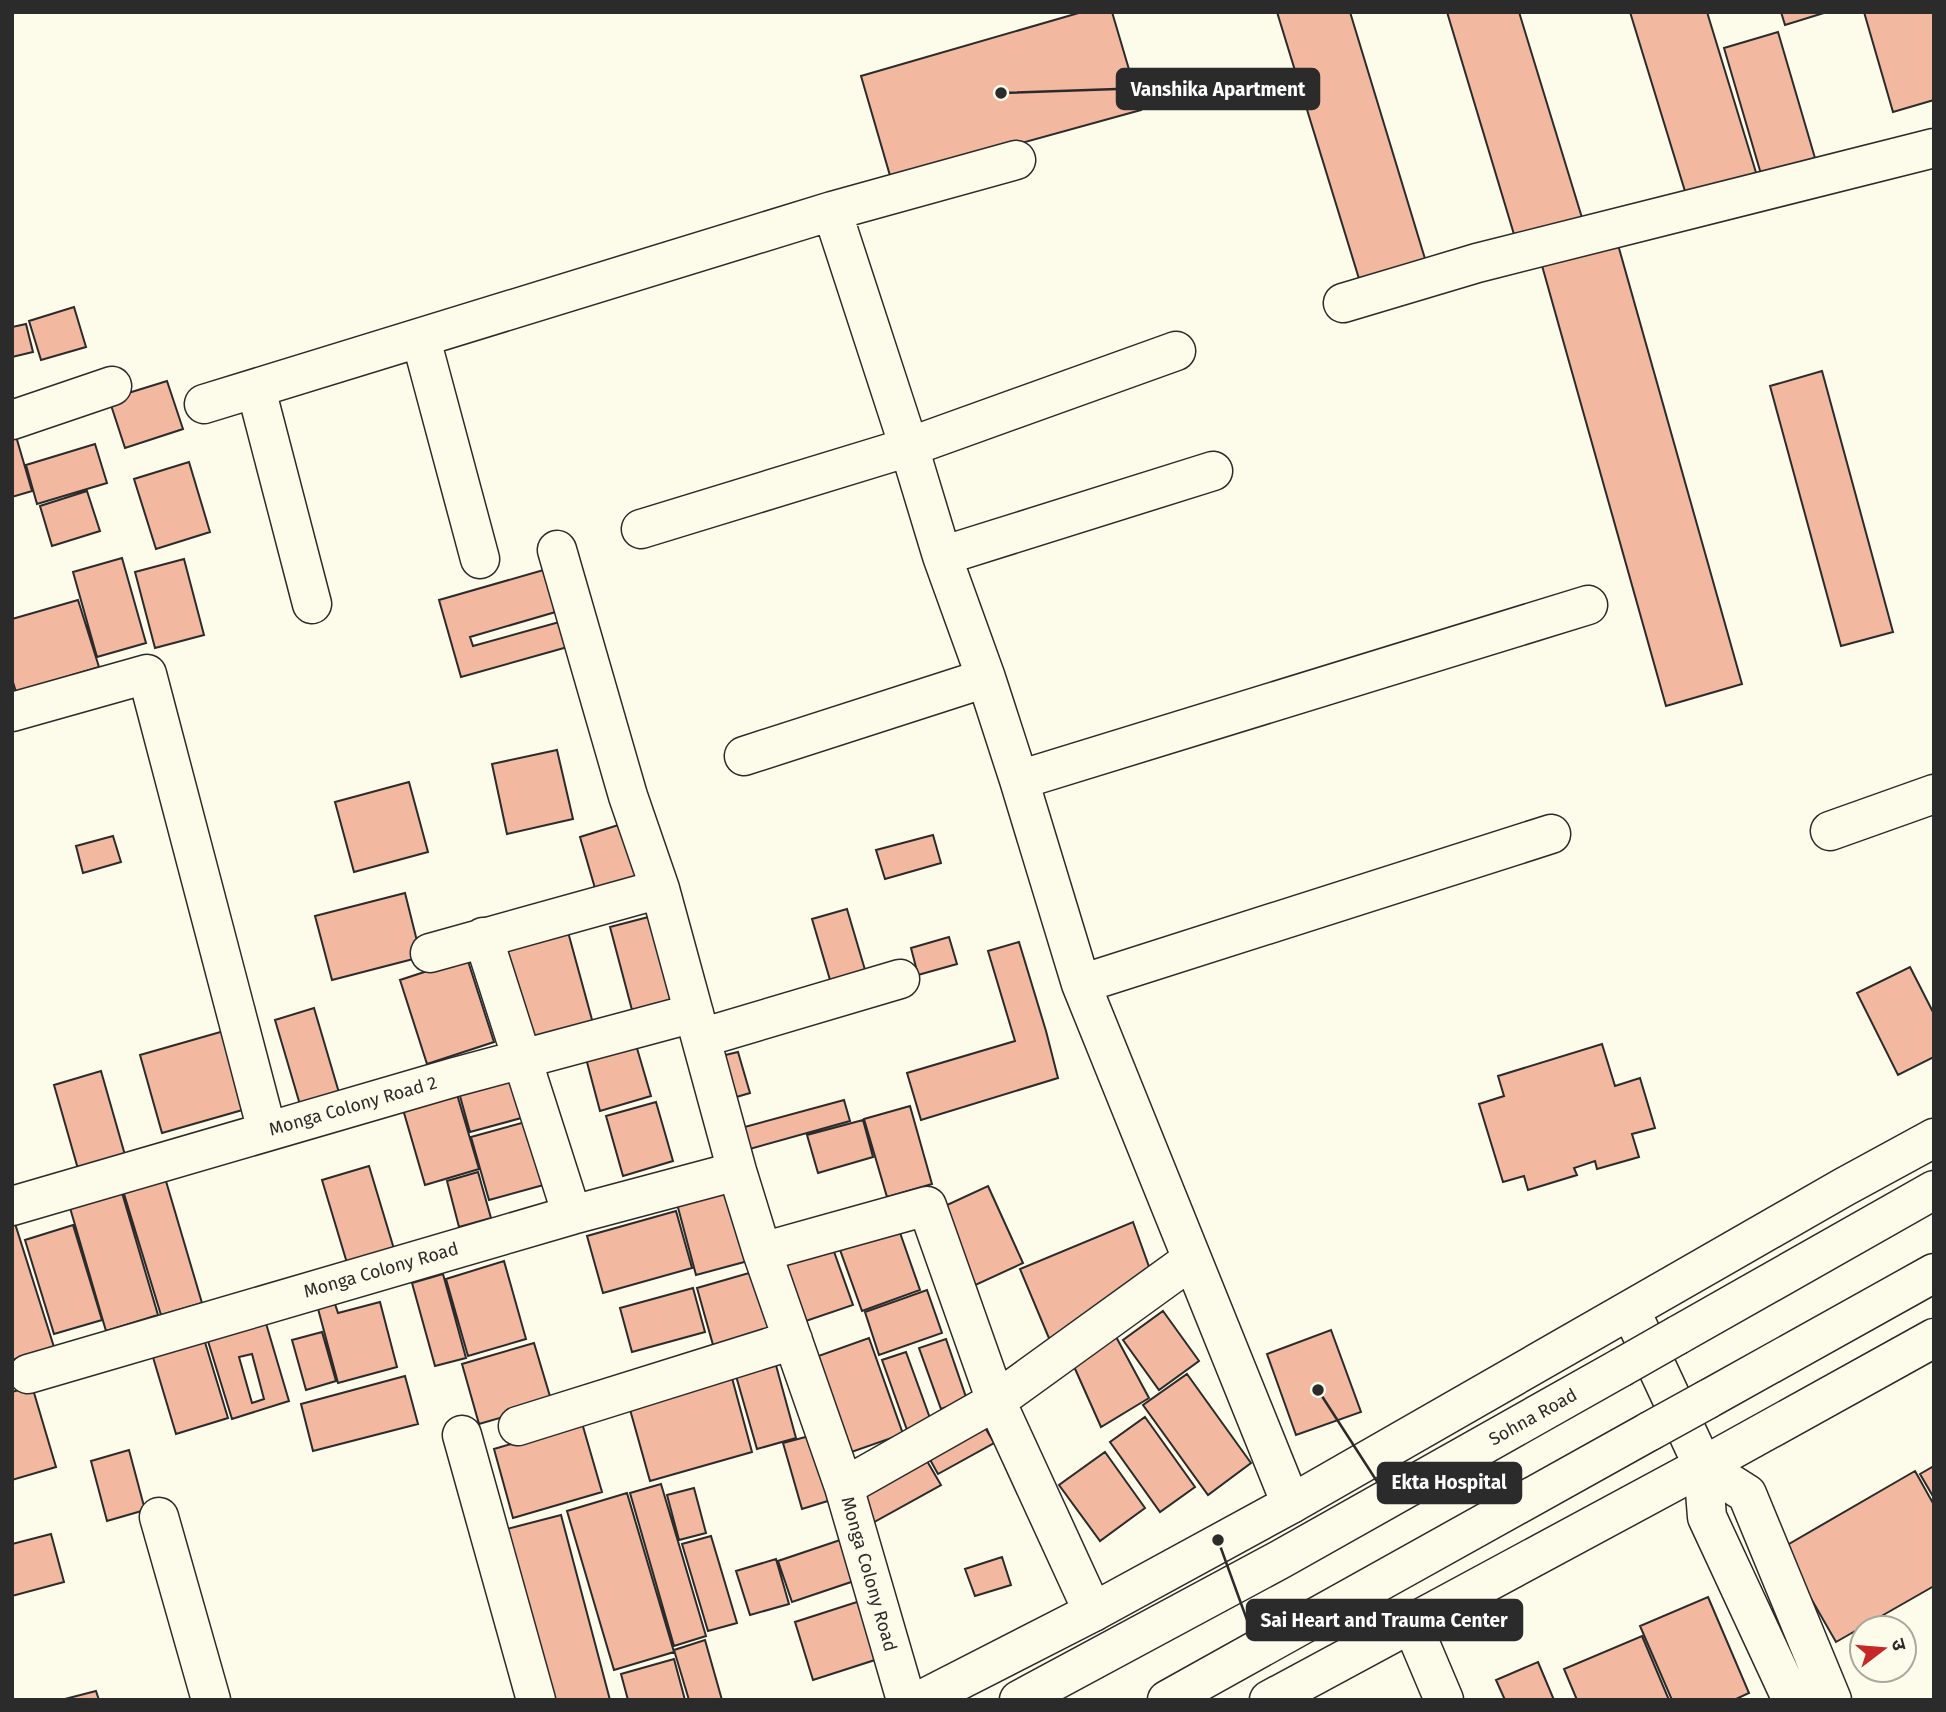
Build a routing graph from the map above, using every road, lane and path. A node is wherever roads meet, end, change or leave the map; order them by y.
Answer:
1 (1934, 148) edge
2 (1016, 160) dead end
3 (832, 211) junction
4 (1343, 303) dead end
5 (421, 339) junction
6 (1176, 351) dead end
7 (112, 386) dead end
8 (256, 389) junction
9 (204, 404) dead end
10 (12, 420) edge
11 (909, 447) junction
12 (1213, 471) dead end
13 (641, 529) dead end
14 (557, 550) dead end
15 (942, 556) junction
16 (480, 559) dead end
17 (312, 604) dead end
18 (1588, 605) dead end
19 (986, 678) junction
20 (12, 712) edge
21 (744, 756) dead end
22 (1019, 780) junction
23 (1934, 794) edge
24 (1830, 831) dead end
25 (1551, 834) dead end
26 (660, 889) junction
27 (483, 937) junction
28 (430, 953) dead end
29 (900, 979) dead end
30 (1081, 984) junction
31 (698, 1025) junction
32 (522, 1058) junction
33 (267, 1131) junction
34 (1934, 1138) edge
35 (737, 1171) junction
36 (1934, 1190) edge
37 (12, 1206) edge
38 (572, 1215) junction
39 (762, 1252) junction
40 (1191, 1260) junction
41 (1934, 1273) edge
42 (1630, 1310) junction
43 (1934, 1338) edge
44 (793, 1340) junction
45 (28, 1374) dead end
46 (996, 1401) junction
47 (518, 1426) dead end
48 (462, 1435) dead end
49 (1703, 1466) junction
50 (844, 1487) junction
51 (1291, 1504) junction
52 (159, 1517) dead end
53 (1093, 1612) junction
54 (1411, 1622) junction
55 (211, 1700) edge
56 (536, 1700) edge
57 (906, 1700) edge
58 (921, 1700) edge
59 (1019, 1700) edge
60 (1167, 1700) edge
61 (1269, 1700) edge
62 (1444, 1700) edge
63 (1792, 1700) edge
64 (1832, 1700) edge

1 - 4 main road
2 - 3 main road
3 - 5 main road
3 - 11 main road
5 - 8 main road
5 - 16 main road
6 - 11 main road
7 - 10 main road
8 - 9 main road
8 - 17 main road
11 - 13 main road
11 - 15 main road
12 - 15 main road
14 - 26 main road, Monga Colony Road
15 - 19 main road
18 - 22 main road
19 - 21 main road
19 - 22 main road
20 - 33 main road
22 - 30 main road
23 - 24 main road
25 - 30 main road
26 - 27 main road
26 - 31 main road, Monga Colony Road
27 - 28 main road
27 - 32 main road
29 - 31 main road, Monga Colony Road 2
30 - 40 main road
31 - 32 main road, Monga Colony Road 2
31 - 35 main road, Monga Colony Road
32 - 33 main road, Monga Colony Road 2
32 - 38 main road
33 - 37 main road, Monga Colony Road 2
34 - 42 main road
35 - 38 main road, Monga Colony Road
35 - 39 main road, Monga Colony Road
36 - 59 main road, Sohna Road, bridge
38 - 45 main road, Monga Colony Road
39 - 44 main road, Monga Colony Road
39 - 46 main road
40 - 46 main road
40 - 51 main road
41 - 60 main road, bridge
42 - 49 main road
42 - 51 main road
43 - 49 main road
44 - 47 main road
44 - 50 main road, Monga Colony Road
46 - 50 main road
46 - 53 main road
48 - 56 main road
49 - 54 main road
49 - 63 main road
49 - 64 main road
50 - 57 main road, Monga Colony Road
51 - 53 main road
52 - 55 main road
53 - 58 main road
54 - 61 main road
54 - 62 main road

